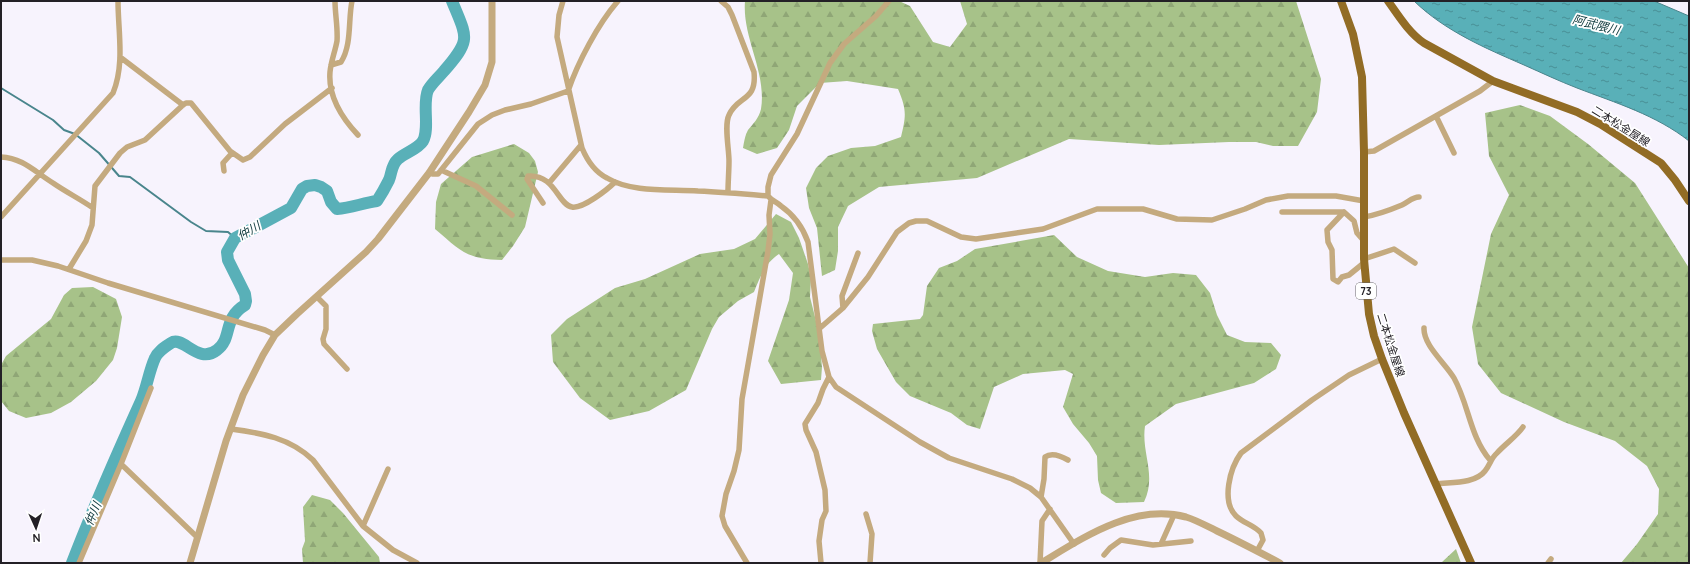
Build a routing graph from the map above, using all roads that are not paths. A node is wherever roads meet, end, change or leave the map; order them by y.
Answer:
1 (118, 1) edge
2 (335, 1) edge
3 (352, 1) edge
4 (492, 1) edge
5 (563, 1) edge
6 (618, 1) edge
7 (721, 1) edge
8 (889, 1) edge
9 (1341, 1) edge
10 (1388, 1) edge
11 (120, 57) junction
12 (331, 65) junction
13 (1493, 80) junction
14 (332, 88) junction
15 (568, 91) junction
16 (183, 105) junction
17 (1436, 116) junction
18 (358, 136) dead end
19 (581, 145) junction
20 (1364, 152) junction
21 (232, 153) junction
22 (1454, 153) dead end
23 (1, 157) edge
24 (441, 170) junction
25 (224, 171) dead end
26 (429, 172) junction
27 (40, 174) junction
28 (615, 182) junction
29 (549, 183) junction
30 (728, 192) junction
31 (1419, 197) dead end
32 (770, 198) junction
33 (1364, 201) junction
34 (1689, 201) edge
35 (543, 203) dead end
36 (93, 208) junction
37 (1282, 212) dead end
38 (1344, 212) junction
39 (512, 215) dead end
40 (1, 217) edge
41 (1364, 217) junction
42 (1364, 241) junction
43 (858, 253) dead end
44 (1, 260) edge
45 (1365, 260) junction
46 (1415, 263) dead end
47 (69, 269) junction
48 (317, 297) junction
49 (843, 308) junction
50 (820, 328) junction
51 (1424, 328) dead end
52 (276, 335) junction
53 (1382, 359) junction
54 (347, 369) dead end
55 (829, 377) junction
56 (151, 388) dead end
57 (1523, 427) dead end
58 (231, 429) junction
59 (1068, 460) dead end
60 (1490, 460) junction
61 (121, 464) junction
62 (388, 469) dead end
63 (1436, 484) junction
64 (1041, 496) junction
65 (1050, 509) junction
66 (866, 514) dead end
67 (1174, 515) junction
68 (363, 526) junction
69 (197, 537) junction
70 (1191, 541) dead end
71 (1074, 544) junction
72 (1161, 544) junction
73 (1257, 551) junction
74 (1104, 555) dead end
75 (1052, 560) edge
76 (79, 563) edge
77 (190, 563) edge
78 (417, 563) edge
79 (747, 563) edge
80 (821, 563) edge
81 (870, 563) edge
82 (1041, 563) edge
83 (1280, 563) edge
84 (1471, 563) edge

1 - 11 street
2 - 12 street
3 - 12 street
4 - 26 street
5 - 15 street
6 - 15 street
7 - 30 street
8 - 32 street
9 - 20 main road, 二本松金屋線 / 73
10 - 13 main road, 二本松金屋線
11 - 16 street
11 - 27 street
12 - 14 street
13 - 17 street
13 - 34 main road, 二本松金屋線
14 - 18 street
14 - 21 street
15 - 19 street
15 - 24 street
16 - 21 street
16 - 36 street
17 - 20 street
17 - 22 street
19 - 28 street
19 - 29 street
20 - 33 main road, 二本松金屋線 / 73
21 - 25 street
23 - 27 street
24 - 26 street
24 - 39 street
26 - 48 street
27 - 36 street
27 - 40 street
28 - 29 street
28 - 30 street
29 - 35 street
30 - 32 street
31 - 41 street
32 - 50 street
32 - 79 street
33 - 41 main road, 二本松金屋線 / 73
33 - 49 street
36 - 47 street
37 - 38 street
38 - 42 street
38 - 45 street
41 - 42 main road, 二本松金屋線 / 73
42 - 45 main road, 二本松金屋線 / 73
43 - 49 street
44 - 47 street
45 - 46 street
45 - 53 main road, 二本松金屋線 / 73
47 - 52 street
48 - 52 street
48 - 54 street
49 - 50 street
50 - 55 street
51 - 60 street
52 - 58 street
53 - 63 main road, 二本松金屋線 / 73
53 - 73 street
55 - 64 street
55 - 80 street
56 - 61 street
57 - 60 street
58 - 68 street
58 - 69 street
59 - 64 street
60 - 63 street
61 - 69 street
61 - 76 street
62 - 68 street
63 - 84 main road, 二本松金屋線 / 73
64 - 65 street
65 - 71 street
65 - 82 street
66 - 81 street
67 - 71 street
67 - 72 street
67 - 73 street
68 - 78 street
69 - 77 street
70 - 72 street
71 - 75 street
72 - 74 street
73 - 83 street
75 - 82 street

